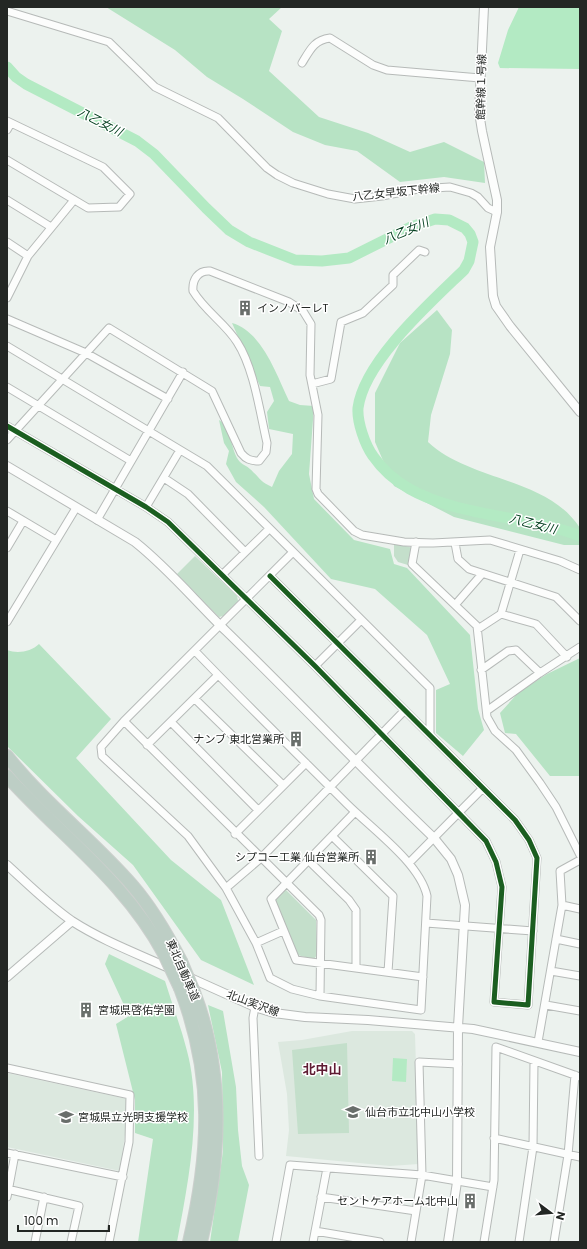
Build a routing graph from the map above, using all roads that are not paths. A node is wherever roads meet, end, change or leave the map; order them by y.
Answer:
1 (484, 7) edge
2 (7, 11) edge
3 (302, 63) dead end
4 (480, 78) junction
5 (9, 122) edge
6 (7, 130) edge
7 (7, 160) edge
8 (7, 200) edge
9 (74, 200) junction
10 (497, 212) junction
11 (51, 227) junction
12 (7, 242) edge
13 (425, 252) dead end
14 (28, 256) junction
15 (10, 285) edge
16 (7, 298) edge
17 (7, 319) edge
18 (7, 346) edge
19 (86, 352) junction
20 (183, 372) junction
21 (62, 380) junction
22 (312, 384) junction
23 (7, 387) edge
24 (168, 399) junction
25 (38, 405) junction
26 (580, 412) edge
27 (7, 426) edge
28 (15, 431) junction
29 (149, 432) junction
30 (7, 440) edge
31 (180, 450) junction
32 (131, 461) junction
33 (7, 466) edge
34 (164, 478) junction
35 (115, 489) junction
36 (146, 507) junction
37 (76, 508) junction
38 (7, 511) edge
39 (97, 520) junction
40 (23, 521) junction
41 (269, 529) junction
42 (56, 540) junction
43 (416, 542) junction
44 (455, 543) junction
45 (7, 548) edge
46 (520, 550) junction
47 (245, 552) junction
48 (293, 552) junction
49 (580, 570) edge
50 (482, 574) junction
51 (222, 575) junction
52 (270, 576) junction
53 (510, 582) junction
54 (246, 600) junction
55 (455, 605) junction
56 (501, 614) junction
57 (361, 620) junction
58 (580, 621) edge
59 (7, 622) edge
60 (220, 625) junction
61 (478, 629) junction
62 (338, 643) junction
63 (580, 647) edge
64 (195, 651) junction
65 (567, 657) junction
66 (315, 666) junction
67 (481, 670) junction
68 (540, 673) junction
69 (218, 675) junction
70 (195, 699) junction
71 (488, 710) junction
72 (404, 711) junction
73 (124, 721) junction
74 (171, 722) junction
75 (382, 734) junction
76 (430, 735) junction
77 (147, 745) junction
78 (7, 756) edge
79 (355, 761) junction
80 (306, 763) junction
81 (7, 776) edge
82 (283, 785) junction
83 (329, 786) junction
84 (483, 788) junction
85 (258, 810) junction
86 (355, 812) junction
87 (459, 813) junction
88 (236, 834) junction
89 (332, 836) junction
90 (434, 838) junction
91 (580, 855) edge
92 (261, 858) junction
93 (308, 860) junction
94 (580, 860) edge
95 (409, 863) junction
96 (7, 865) edge
97 (287, 884) junction
98 (226, 888) junction
99 (562, 905) junction
100 (580, 909) edge
101 (72, 921) junction
102 (426, 923) junction
103 (464, 925) junction
104 (499, 928) junction
105 (284, 931) junction
106 (533, 931) junction
107 (556, 939) junction
108 (256, 943) junction
109 (580, 944) edge
110 (321, 964) junction
111 (356, 968) junction
112 (551, 971) junction
113 (388, 972) junction
114 (580, 976) edge
115 (7, 977) edge
116 (423, 977) junction
117 (320, 996) junction
118 (546, 1005) junction
119 (255, 1007) junction
120 (580, 1011) edge
121 (458, 1027) junction
122 (538, 1042) junction
123 (580, 1052) edge
124 (534, 1062) junction
125 (458, 1064) junction
126 (7, 1068) edge
127 (578, 1076) edge
128 (494, 1138) junction
129 (533, 1147) junction
130 (7, 1152) edge
131 (15, 1154) junction
132 (568, 1155) junction
133 (259, 1156) dead end
134 (580, 1157) edge
135 (327, 1168) junction
136 (422, 1175) junction
137 (123, 1177) junction
138 (457, 1182) junction
139 (493, 1187) junction
140 (8, 1192) edge
141 (44, 1197) junction
142 (322, 1197) junction
143 (416, 1211) junction
144 (315, 1231) junction
145 (35, 1242) edge
146 (71, 1242) edge
147 (109, 1242) edge
148 (189, 1242) edge
149 (201, 1242) edge
150 (276, 1242) edge
151 (313, 1242) edge
152 (380, 1242) edge
153 (411, 1242) edge
154 (448, 1242) edge
155 (484, 1242) edge
156 (519, 1242) edge
157 (554, 1242) edge

1 - 4 street, 館幹線１号線
2 - 10 street, 八乙女早坂下幹線
3 - 4 street
4 - 10 street, 館幹線１号線
5 - 6 street
5 - 9 street
7 - 9 street
8 - 11 street
9 - 11 street
10 - 26 street
11 - 14 street
12 - 14 street
13 - 22 street
14 - 15 street
15 - 16 street
17 - 19 street
18 - 21 street
19 - 20 street
19 - 21 street
19 - 24 street
20 - 22 street
20 - 24 street
21 - 25 street
21 - 29 street
22 - 43 street
23 - 25 street
24 - 29 street
25 - 28 street
25 - 32 street
27 - 28 street
28 - 30 street
28 - 35 street
29 - 31 street
29 - 32 street
31 - 34 street
31 - 41 street
32 - 35 street
33 - 37 street
34 - 36 street
34 - 47 street
35 - 36 street
35 - 39 street
36 - 51 street
37 - 39 street
37 - 42 street
38 - 40 street
39 - 60 street
40 - 42 street
40 - 45 street
41 - 47 street
41 - 48 street
42 - 59 street
43 - 44 street
43 - 55 street
44 - 46 street
44 - 50 street
46 - 49 street
46 - 53 street
47 - 51 street
48 - 52 street
48 - 57 street
50 - 53 street
50 - 55 street
51 - 54 street
52 - 54 street
52 - 62 street
53 - 56 street
53 - 58 street
54 - 60 street
54 - 66 street
55 - 61 street
56 - 61 street
56 - 65 street
57 - 62 street
57 - 76 street
60 - 64 street
60 - 79 street
61 - 67 street
62 - 66 street
62 - 72 street
63 - 65 street
64 - 69 street
64 - 73 street
65 - 68 street
66 - 75 street
67 - 68 street
67 - 71 street
68 - 71 street
69 - 70 street
69 - 80 street
70 - 74 street
70 - 82 street
71 - 91 street
72 - 75 street
72 - 76 street
73 - 77 street
73 - 98 street
74 - 77 street
74 - 85 street
75 - 79 street
75 - 87 street
76 - 84 street
77 - 88 street
78 - 149 highway, 東北自動車道, bridge
79 - 83 street
79 - 90 street
80 - 82 street
80 - 83 street
81 - 148 highway, 東北自動車道, bridge
82 - 85 street
83 - 86 street
83 - 92 street
84 - 87 street
84 - 106 street
85 - 88 street
86 - 89 street
86 - 95 street
87 - 90 street
87 - 104 street
88 - 92 street
89 - 93 street
89 - 113 street
90 - 95 street
90 - 103 street
92 - 97 street
92 - 98 street
93 - 97 street
93 - 111 street
94 - 99 street
95 - 102 street
96 - 101 street, 北山実沢線
97 - 105 street
97 - 110 street
98 - 108 street
99 - 100 street
99 - 107 street
101 - 115 street
101 - 119 street, 北山実沢線
102 - 103 street
102 - 116 street
103 - 104 street
103 - 121 street
104 - 106 street
104 - 106 street
105 - 108 street
105 - 110 street
107 - 109 street
107 - 112 street
108 - 117 street
110 - 111 street
110 - 117 street
111 - 113 street
112 - 114 street
112 - 118 street
113 - 116 street
116 - 117 street
118 - 120 street
118 - 122 street
119 - 121 street, 北山実沢線
119 - 133 street
121 - 122 street, 北山実沢線
121 - 125 street
122 - 123 street, 北山実沢線
124 - 127 street
124 - 128 street
124 - 129 street
125 - 136 street
125 - 138 street
126 - 137 street
127 - 132 street
128 - 129 street
128 - 139 street
129 - 132 street
129 - 156 street
130 - 131 street
131 - 137 street
131 - 140 street
132 - 134 street
132 - 157 street
135 - 136 street
135 - 142 street
135 - 150 street
136 - 138 street
136 - 143 street
137 - 147 street
138 - 139 street
138 - 154 street
139 - 155 street
140 - 141 street
141 - 145 street
141 - 146 street
142 - 143 street
142 - 144 street
143 - 153 street
144 - 151 street
144 - 152 street

